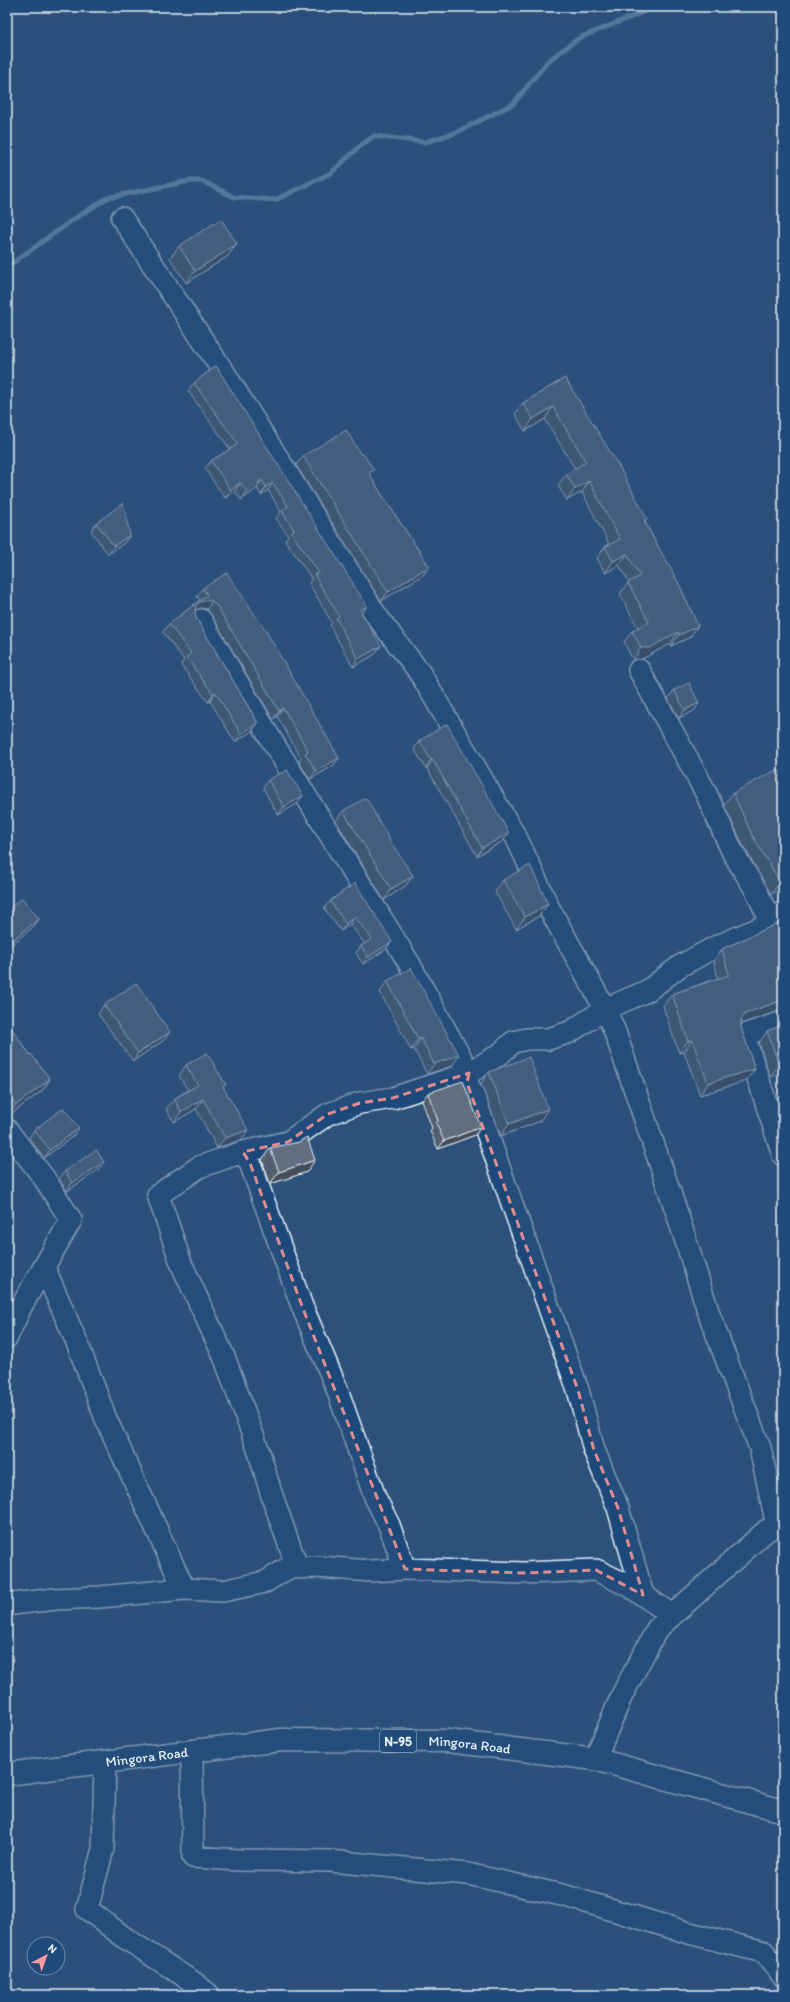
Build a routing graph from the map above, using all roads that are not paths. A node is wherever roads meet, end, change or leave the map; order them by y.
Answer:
1 (122, 218) dead end
2 (201, 620) dead end
3 (639, 670) dead end
4 (776, 916) edge
5 (605, 1010) junction
6 (783, 1022) edge
7 (469, 1073) junction
8 (7, 1130) edge
9 (243, 1152) junction
10 (783, 1155) edge
11 (44, 1267) junction
12 (7, 1337) edge
13 (780, 1525) edge
14 (297, 1567) junction
15 (405, 1569) junction
16 (184, 1589) junction
17 (643, 1595) junction
18 (7, 1603) edge
19 (672, 1615) junction
20 (192, 1751) junction
21 (595, 1759) junction
22 (105, 1762) junction
23 (7, 1774) edge
24 (783, 1810) edge
25 (783, 1976) edge
26 (209, 1995) edge

1 - 5 street
2 - 7 street
3 - 4 street
4 - 5 street
5 - 7 street
5 - 13 street
6 - 10 street
7 - 9 street
7 - 17 street
8 - 11 street
9 - 14 street
9 - 15 street
11 - 12 street
11 - 16 street
13 - 19 street
14 - 15 street
14 - 16 street
15 - 17 street
16 - 18 street
17 - 19 street
19 - 21 street
20 - 21 highway, Mingora Road / N-95
20 - 22 highway, Mingora Road / N-95
20 - 25 street
21 - 24 highway, Mingora Road / N-95
22 - 23 highway, Mingora Road / N-95
22 - 26 street

